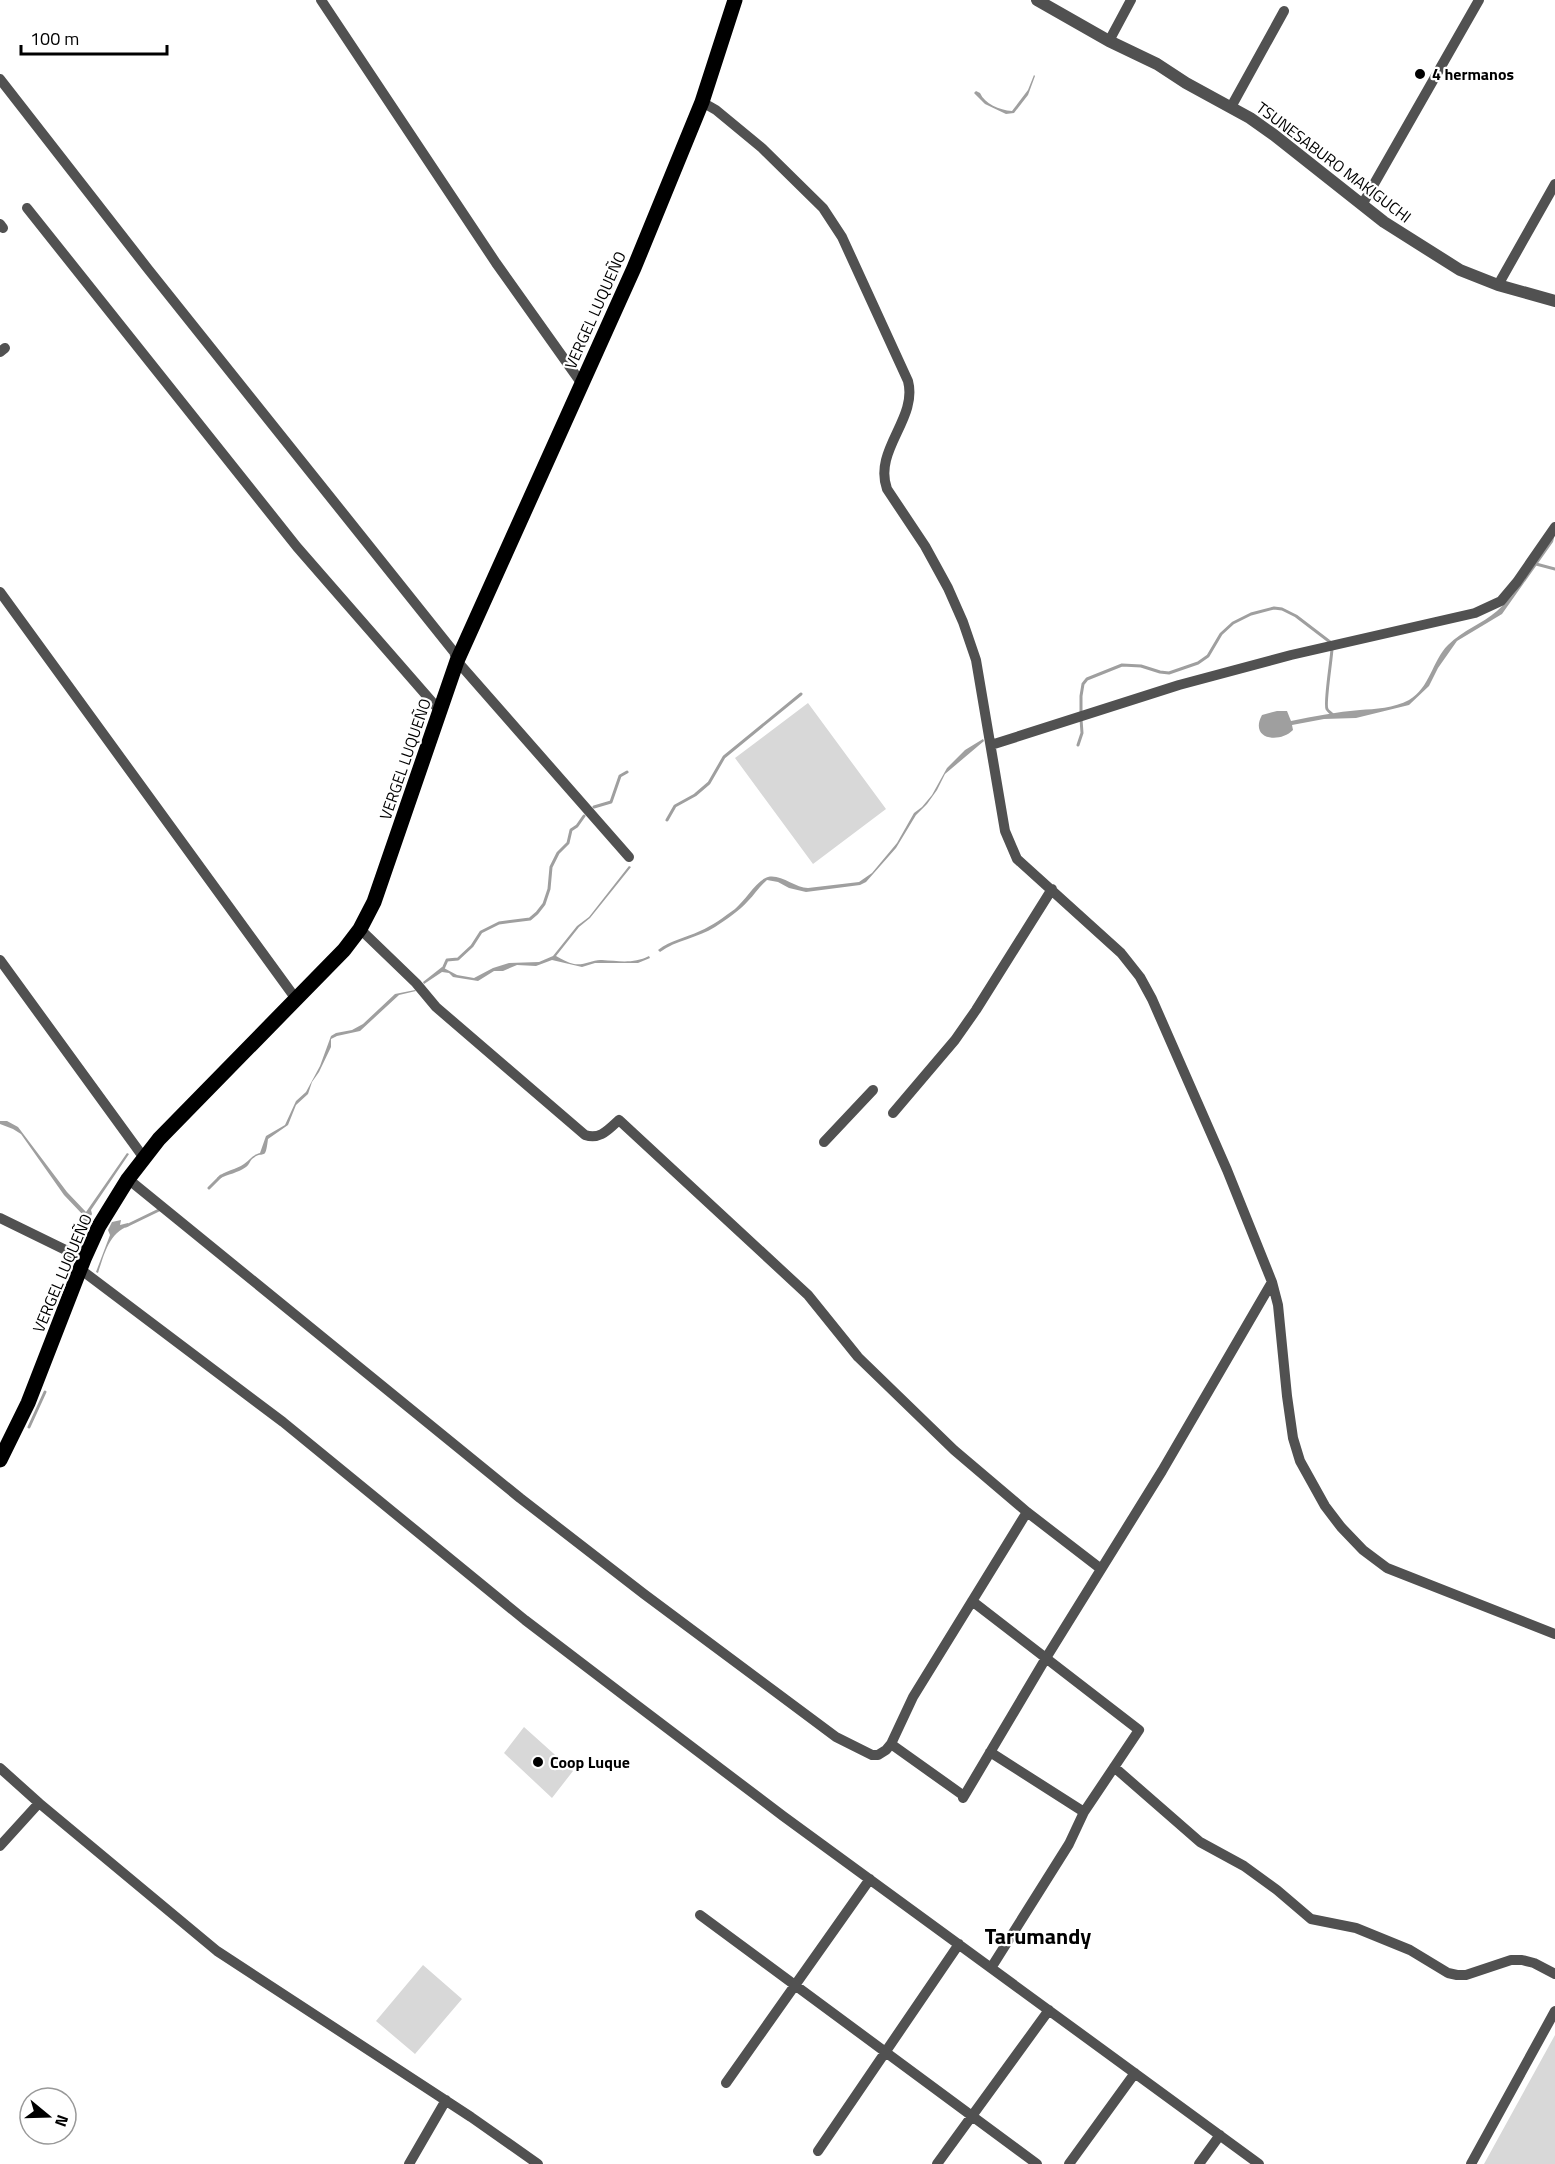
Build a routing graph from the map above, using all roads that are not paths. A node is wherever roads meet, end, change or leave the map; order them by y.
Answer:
1 (321, 0) edge
2 (735, 0) edge
3 (1037, 0) edge
4 (1131, 0) edge
5 (1479, 0) edge
6 (1284, 11) dead end
7 (1109, 41) junction
8 (0, 80) edge
9 (702, 102) junction
10 (1232, 107) junction
11 (1555, 184) edge
12 (1362, 205) junction
13 (27, 208) dead end
14 (1498, 285) junction
15 (1555, 301) edge
16 (582, 384) junction
17 (1555, 527) edge
18 (0, 592) edge
19 (457, 661) junction
20 (440, 711) junction
21 (991, 745) junction
22 (629, 857) dead end
23 (1052, 889) junction
24 (360, 928) junction
25 (0, 960) edge
26 (297, 999) junction
27 (873, 1090) dead end
28 (893, 1113) dead end
29 (824, 1142) dead end
30 (144, 1158) junction
31 (128, 1179) junction
32 (0, 1218) edge
33 (82, 1264) junction
34 (1272, 1282) junction
35 (0, 1460) edge
36 (1027, 1512) junction
37 (1101, 1569) junction
38 (972, 1601) junction
39 (1555, 1634) edge
40 (1046, 1658) junction
41 (891, 1744) junction
42 (990, 1752) junction
43 (1114, 1767) junction
44 (0, 1768) edge
45 (39, 1803) junction
46 (1084, 1812) junction
47 (0, 1846) edge
48 (870, 1879) junction
49 (700, 1915) dead end
50 (959, 1944) junction
51 (991, 1968) junction
52 (1555, 1974) edge
53 (795, 1985) junction
54 (1049, 2010) junction
55 (1555, 2011) edge
56 (886, 2052) junction
57 (1135, 2073) junction
58 (726, 2083) dead end
59 (446, 2100) junction
60 (972, 2116) junction
61 (1220, 2135) junction
62 (818, 2151) dead end
63 (409, 2164) edge
64 (538, 2164) edge
65 (937, 2164) edge
66 (1037, 2164) edge
67 (1069, 2164) edge
68 (1199, 2164) edge
69 (1259, 2164) edge
70 (1471, 2164) edge

1 - 16 street
2 - 9 main road, VERGEL LUQUEÑO
3 - 7 street, TSUNESABURO MAKIGUCHI
4 - 7 street
5 - 12 street
6 - 10 street
7 - 10 street, TSUNESABURO MAKIGUCHI
8 - 19 street
9 - 16 main road, VERGEL LUQUEÑO
9 - 21 street
10 - 12 street, TSUNESABURO MAKIGUCHI
11 - 14 street
12 - 14 street, TSUNESABURO MAKIGUCHI
13 - 20 street
14 - 15 street, TSUNESABURO MAKIGUCHI
16 - 19 main road, VERGEL LUQUEÑO
17 - 21 street
18 - 26 street
19 - 20 main road, VERGEL LUQUEÑO
19 - 22 street
20 - 24 main road, VERGEL LUQUEÑO
21 - 23 street
23 - 28 street
23 - 34 street
24 - 26 main road, VERGEL LUQUEÑO
24 - 36 street
25 - 30 street
26 - 30 main road, VERGEL LUQUEÑO
27 - 29 street
30 - 31 main road, VERGEL LUQUEÑO
31 - 33 main road, VERGEL LUQUEÑO
31 - 41 street
32 - 33 street
33 - 35 main road, VERGEL LUQUEÑO
33 - 48 street
34 - 37 street
34 - 39 street
36 - 37 street
36 - 38 street
37 - 40 street
38 - 40 street
38 - 41 street
40 - 42 street
40 - 43 street
41 - 42 street
42 - 46 street
43 - 46 street
43 - 52 street
44 - 45 street
45 - 47 street
45 - 59 street
46 - 51 street
48 - 50 street
48 - 53 street
49 - 53 street
50 - 51 street
50 - 56 street
51 - 54 street
53 - 56 street
53 - 58 street
54 - 57 street
54 - 60 street
55 - 70 street
56 - 60 street
56 - 62 street
57 - 61 street
57 - 67 street
59 - 63 street
59 - 64 street
60 - 65 street
60 - 66 street
61 - 68 street
61 - 69 street

